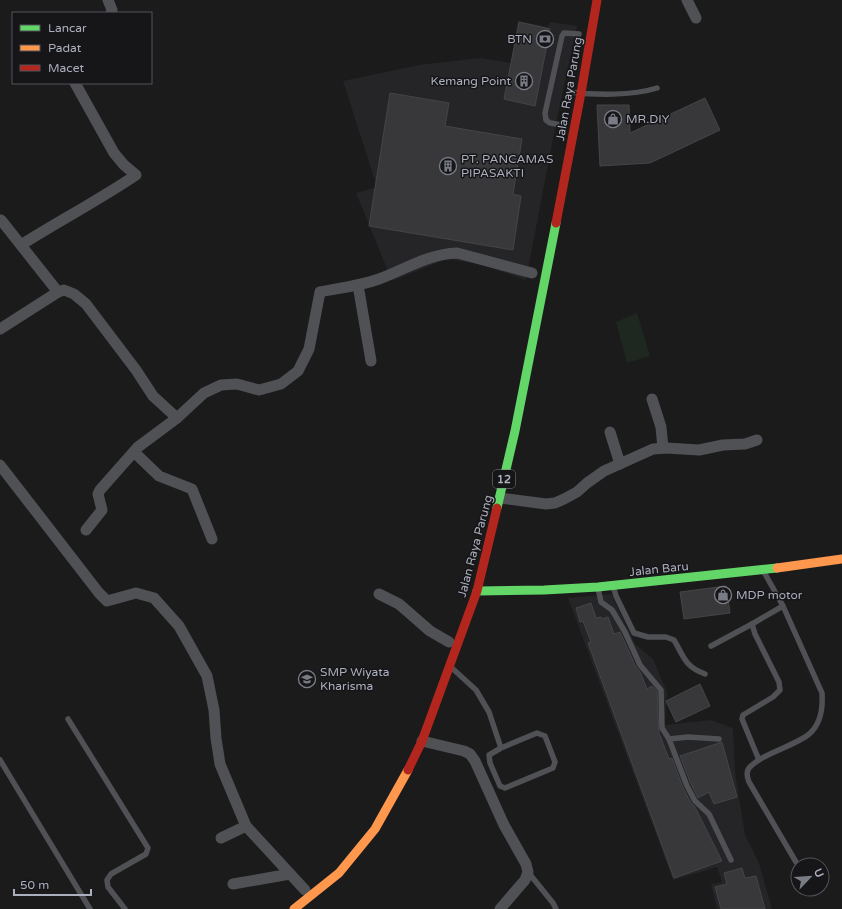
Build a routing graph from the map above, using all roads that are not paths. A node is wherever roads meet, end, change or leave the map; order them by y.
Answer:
1 (108, 0) edge
2 (597, 0) edge
3 (687, 0) edge
4 (111, 12) edge
5 (696, 18) dead end
6 (579, 34) dead end
7 (76, 84) edge
8 (657, 88) dead end
9 (569, 92) dead end
10 (581, 94) junction
11 (562, 126) dead end
12 (1, 220) dead end
13 (21, 245) junction
14 (533, 273) dead end
15 (358, 285) junction
16 (58, 292) junction
17 (0, 329) edge
18 (371, 361) dead end
19 (652, 399) dead end
20 (177, 418) junction
21 (610, 432) dead end
22 (756, 440) dead end
23 (663, 448) junction
24 (134, 452) junction
25 (620, 464) junction
26 (0, 465) edge
27 (500, 498) junction
28 (86, 530) dead end
29 (212, 539) dead end
30 (842, 559) edge
31 (763, 570) junction
32 (613, 586) junction
33 (598, 587) junction
34 (472, 590) junction
35 (379, 594) dead end
36 (783, 606) junction
37 (752, 624) junction
38 (449, 642) junction
39 (711, 646) dead end
40 (450, 666) junction
41 (705, 674) dead end
42 (68, 720) dead end
43 (669, 739) junction
44 (719, 739) dead end
45 (422, 741) junction
46 (409, 747) dead end
47 (501, 748) junction
48 (0, 760) edge
49 (759, 760) junction
50 (246, 826) junction
51 (221, 838) dead end
52 (793, 857) edge
53 (731, 860) dead end
54 (528, 872) junction
55 (290, 874) junction
56 (322, 875) dead end
57 (233, 884) dead end
58 (305, 890) junction
59 (90, 909) edge
60 (125, 909) edge
61 (283, 909) edge
62 (294, 909) edge
63 (500, 909) edge
64 (556, 909) edge

1 - 4 street
2 - 10 main road, Jalan Raya Parung / 12
3 - 5 street
6 - 11 lane
7 - 13 street
8 - 10 lane
9 - 10 lane
10 - 27 main road, Jalan Raya Parung / 12
12 - 13 street
13 - 16 street
14 - 15 street
15 - 18 street
15 - 20 street
16 - 17 street
16 - 20 street
19 - 23 street
20 - 24 street
21 - 25 street
22 - 23 street
23 - 25 street
24 - 28 street
24 - 29 street
25 - 27 street
26 - 50 street
27 - 34 main road, Jalan Raya Parung / 12
30 - 31 main road, Jalan Baru
31 - 32 main road, Jalan Baru
31 - 36 lane
32 - 33 main road, Jalan Baru
32 - 41 lane
33 - 34 main road, Jalan Baru
33 - 43 lane
34 - 38 main road, Jalan Raya Parung / 12
34 - 40 main road, Jalan Raya Parung / 12
35 - 38 street
36 - 37 lane
36 - 49 lane
37 - 39 lane
37 - 49 lane
38 - 46 main road, Jalan Raya Parung / 12
40 - 45 main road, Jalan Raya Parung / 12
40 - 47 lane
42 - 60 lane
43 - 44 lane
43 - 53 lane
45 - 54 street
45 - 62 main road, Jalan Raya Parung / 12
47 - 47 lane
48 - 59 lane
49 - 52 lane
50 - 51 street
50 - 55 street
54 - 63 street
54 - 64 lane
55 - 57 street
55 - 58 street
56 - 58 main road
58 - 61 main road

